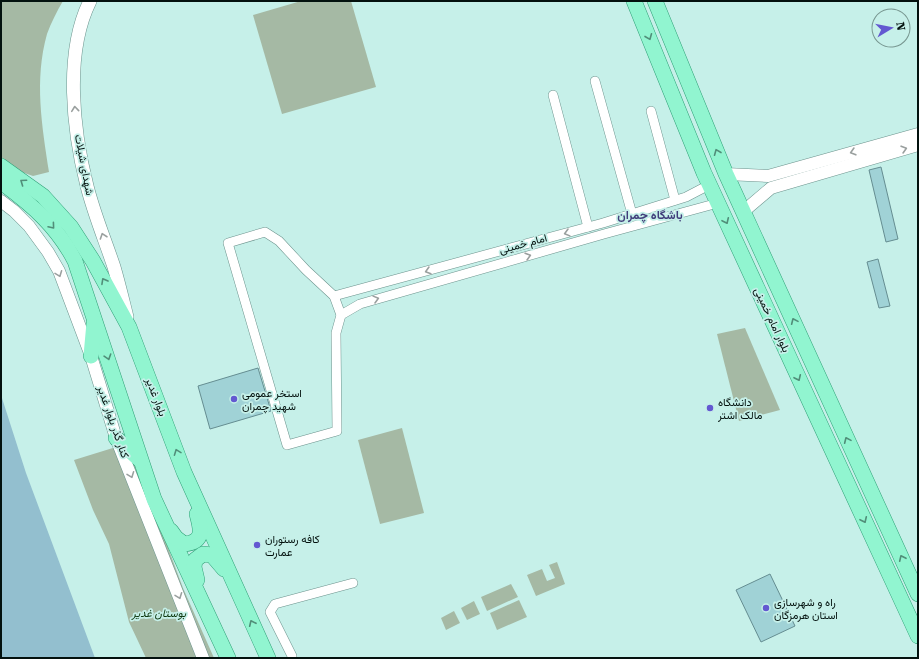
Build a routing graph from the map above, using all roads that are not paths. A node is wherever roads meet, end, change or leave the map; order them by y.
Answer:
1 (90, 1) edge
2 (634, 1) edge
3 (655, 1) edge
4 (595, 81) dead end
5 (553, 95) dead end
6 (651, 111) dead end
7 (918, 134) edge
8 (918, 145) edge
9 (881, 150) junction
10 (1, 166) edge
11 (811, 170) junction
12 (726, 174) junction
13 (1, 182) edge
14 (709, 185) junction
15 (676, 200) junction
16 (1, 201) edge
17 (718, 203) junction
18 (663, 204) junction
19 (744, 211) junction
20 (632, 214) junction
21 (667, 217) junction
22 (600, 223) junction
23 (588, 227) junction
24 (604, 234) junction
25 (551, 237) junction
26 (554, 248) junction
27 (497, 252) junction
28 (501, 264) junction
29 (446, 266) junction
30 (450, 279) junction
31 (397, 280) junction
32 (401, 293) junction
33 (334, 296) junction
34 (341, 315) junction
35 (94, 316) junction
36 (129, 327) junction
37 (91, 356) junction
38 (116, 438) junction
39 (142, 461) junction
40 (864, 476) junction
41 (188, 480) junction
42 (848, 484) junction
43 (154, 499) junction
44 (353, 584) dead end
45 (918, 594) edge
46 (240, 598) junction
47 (208, 616) junction
48 (918, 636) edge
49 (292, 656) dead end
50 (203, 658) edge
51 (228, 658) edge
52 (268, 658) edge

36 -> 1 main road, شهدای شیلات
2 -> 14 main road, بلوار امام خمینی
12 -> 3 main road, بلوار امام خمینی
4 - 20 street
5 - 23 street
6 - 15 street
7 - 9 street
9 -> 8 street
9 - 11 street
36 -> 10 main road, بلوار غدیر
11 - 12 street
11 - 19 street
12 - 19 main road, بلوار امام خمینی
13 -> 35 main road
14 - 15 street, امام خمینی
14 - 17 main road, بلوار امام خمینی
15 - 18 street, امام خمینی
16 -> 37 street, کنار گذر بلوار غدیر
17 - 21 street
17 -> 42 main road, بلوار امام خمینی
18 - 20 street, امام خمینی
18 - 21 street
40 -> 19 main road, بلوار امام خمینی
20 - 22 street, امام خمینی
21 - 24 street
22 - 23 street, امام خمینی
22 - 24 street
23 -> 25 street, امام خمینی
24 - 26 street
25 - 26 street
25 - 27 street, امام خمینی
28 -> 26 street
27 - 28 street
27 - 29 street, امام خمینی
28 - 30 street
29 - 30 street
29 -> 31 street, امام خمینی
30 - 32 street
31 - 32 street
31 - 33 street, امام خمینی
34 -> 32 street
33 - 34 street
33 - 34 street
35 - 37 main road
35 -> 39 main road
41 -> 36 main road, بلوار غدیر
37 - 38 street, کنار گذر بلوار غدیر
38 - 39 main road
38 -> 50 street, کنار گذر بلوار غدیر
39 - 43 main road
40 - 42 main road
45 -> 40 main road, بلوار امام خمینی
41 - 43 main road
41 - 46 main road, بلوار غدیر
42 -> 48 main road, بلوار امام خمینی
43 - 47 main road
44 - 49 street
46 - 47 main road
52 -> 46 main road, بلوار غدیر
47 - 51 main road

